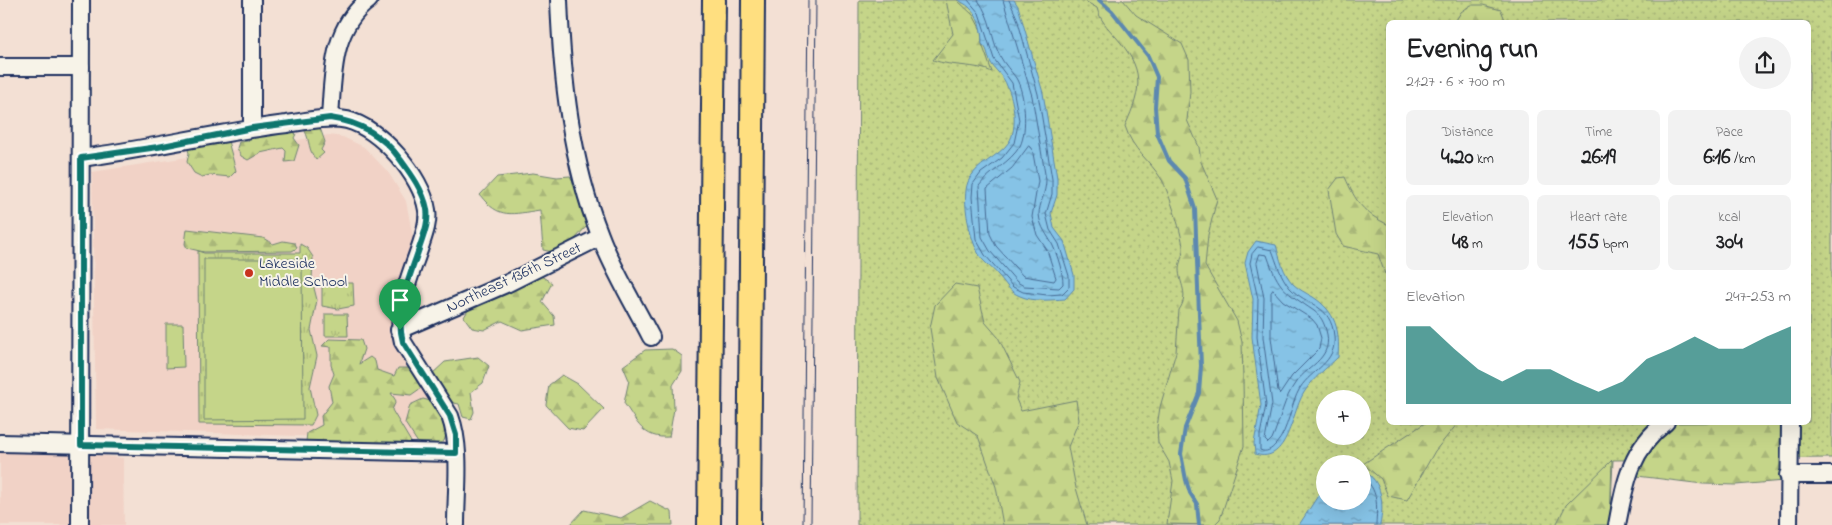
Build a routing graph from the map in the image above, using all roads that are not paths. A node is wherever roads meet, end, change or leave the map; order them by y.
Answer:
1 (81, 0) edge
2 (252, 0) edge
3 (369, 0) edge
4 (559, 0) edge
5 (714, 0) edge
6 (752, 0) edge
7 (0, 67) edge
8 (81, 67) junction
9 (330, 118) junction
10 (252, 128) junction
11 (81, 158) junction
12 (600, 237) junction
13 (400, 330) junction
14 (651, 337) dead end
15 (1662, 425) edge
16 (1790, 425) edge
17 (0, 443) edge
18 (81, 445) junction
19 (456, 453) junction
20 (1788, 475) junction
21 (1832, 475) edge
22 (80, 525) edge
23 (456, 525) edge
24 (709, 525) edge
25 (749, 525) edge
26 (1617, 525) edge
27 (1789, 525) edge

1 - 8 street
2 - 10 street
3 - 9 street
4 - 12 street
5 - 24 highway
6 - 25 highway
7 - 8 street
8 - 11 street
9 - 10 street
9 - 13 street
10 - 11 street
11 - 18 street
12 - 13 street, Northeast 136th Street
12 - 14 street
13 - 19 street
15 - 26 street
16 - 20 street
17 - 18 street
18 - 19 street
18 - 22 street
19 - 23 street
20 - 21 street
20 - 27 street

